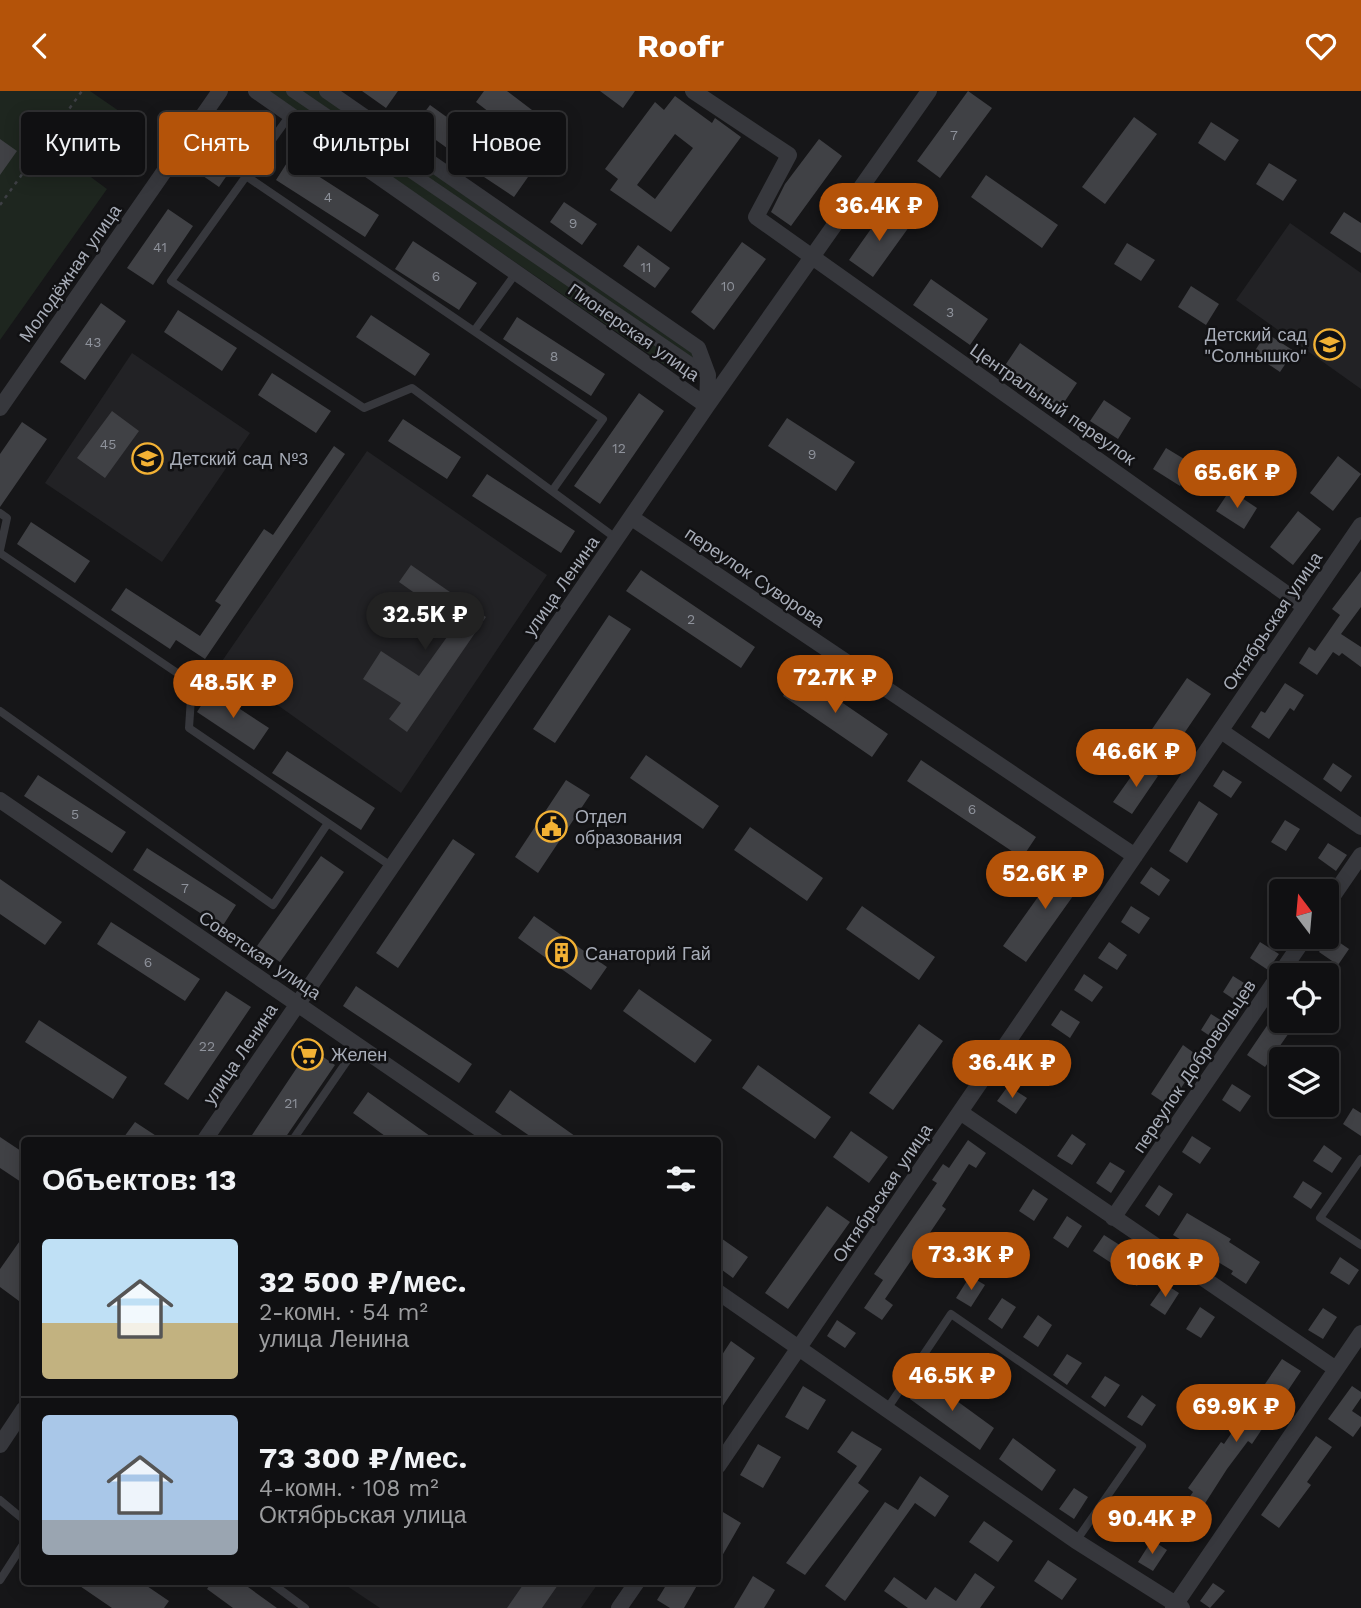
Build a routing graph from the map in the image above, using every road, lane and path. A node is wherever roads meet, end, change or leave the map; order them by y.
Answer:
1 (82, 91) edge
2 (220, 91) edge
3 (256, 91) edge
4 (292, 91) edge
5 (327, 91) edge
6 (693, 91) edge
7 (929, 91) edge
8 (288, 114) edge
9 (288, 118) edge
10 (376, 175) edge
11 (246, 176) junction
12 (0, 205) edge
13 (812, 257) junction
14 (516, 272) junction
15 (474, 331) junction
16 (708, 375) junction
17 (707, 407) junction
18 (0, 408) edge
19 (552, 491) junction
20 (0, 513) edge
21 (632, 517) junction
22 (1361, 525) edge
23 (617, 538) junction
24 (0, 551) edge
25 (1306, 607) junction
26 (0, 711) edge
27 (1221, 731) junction
28 (0, 800) edge
29 (328, 823) junction
30 (1361, 827) edge
31 (1135, 856) junction
32 (1361, 856) edge
33 (391, 866) junction
34 (1339, 887) edge
35 (1297, 949) edge
36 (297, 1003) junction
37 (358, 1045) junction
38 (961, 1112) junction
39 (207, 1137) edge
40 (295, 1137) edge
41 (492, 1137) edge
42 (1361, 1159) edge
43 (1113, 1217) junction
44 (1361, 1245) edge
45 (721, 1294) edge
46 (1361, 1333) edge
47 (799, 1348) junction
48 (1336, 1369) junction
49 (887, 1409) junction
50 (21, 1414) edge
51 (0, 1445) edge
52 (721, 1462) edge
53 (0, 1500) edge
54 (21, 1518) edge
55 (1076, 1541) junction
56 (21, 1548) edge
57 (0, 1580) edge
58 (274, 1585) edge
59 (635, 1585) edge
60 (1177, 1607) edge
61 (305, 1608) edge
62 (619, 1608) edge

1 - 12 path
2 - 18 street, Молодёжная улица
3 - 8 street, Пионерская улица
4 - 16 street
5 - 16 street, Пионерская улица
6 - 13 street, Центральный переулок
7 - 13 street, улица Ленина
9 - 11 lane
10 - 14 street, Пионерская улица
11 - 15 lane
11 - 19 lane
13 - 17 street, улица Ленина
13 - 25 street, Центральный переулок
14 - 15 lane
14 - 17 street, Пионерская улица
15 - 19 lane
16 - 17 street, Пионерская улица
17 - 21 street, улица Ленина
19 - 23 lane
20 - 24 lane
21 - 23 street, улица Ленина
21 - 31 street, переулок Суворова
22 - 25 street, Октябрьская улица
23 - 33 street, улица Ленина
24 - 29 lane
25 - 27 street, Октябрьская улица
26 - 29 lane
27 - 30 street
27 - 31 street, Октябрьская улица
28 - 36 street, Советская улица
29 - 33 lane
31 - 38 street, Октябрьская улица
32 - 34 street
33 - 36 street, улица Ленина
35 - 43 street, переулок Добровольцев
36 - 37 street, Советская улица
36 - 39 street, улица Ленина
37 - 40 lane
37 - 41 street, Советская улица
38 - 43 street
38 - 47 street, Октябрьская улица
42 - 44 lane
43 - 48 street
45 - 47 street
46 - 48 street
47 - 49 street
47 - 52 street, Октябрьская улица
48 - 60 street
49 - 55 street
49 - 55 lane
50 - 51 street
53 - 54 lane
55 - 60 street
56 - 57 lane
58 - 61 lane
59 - 62 street

